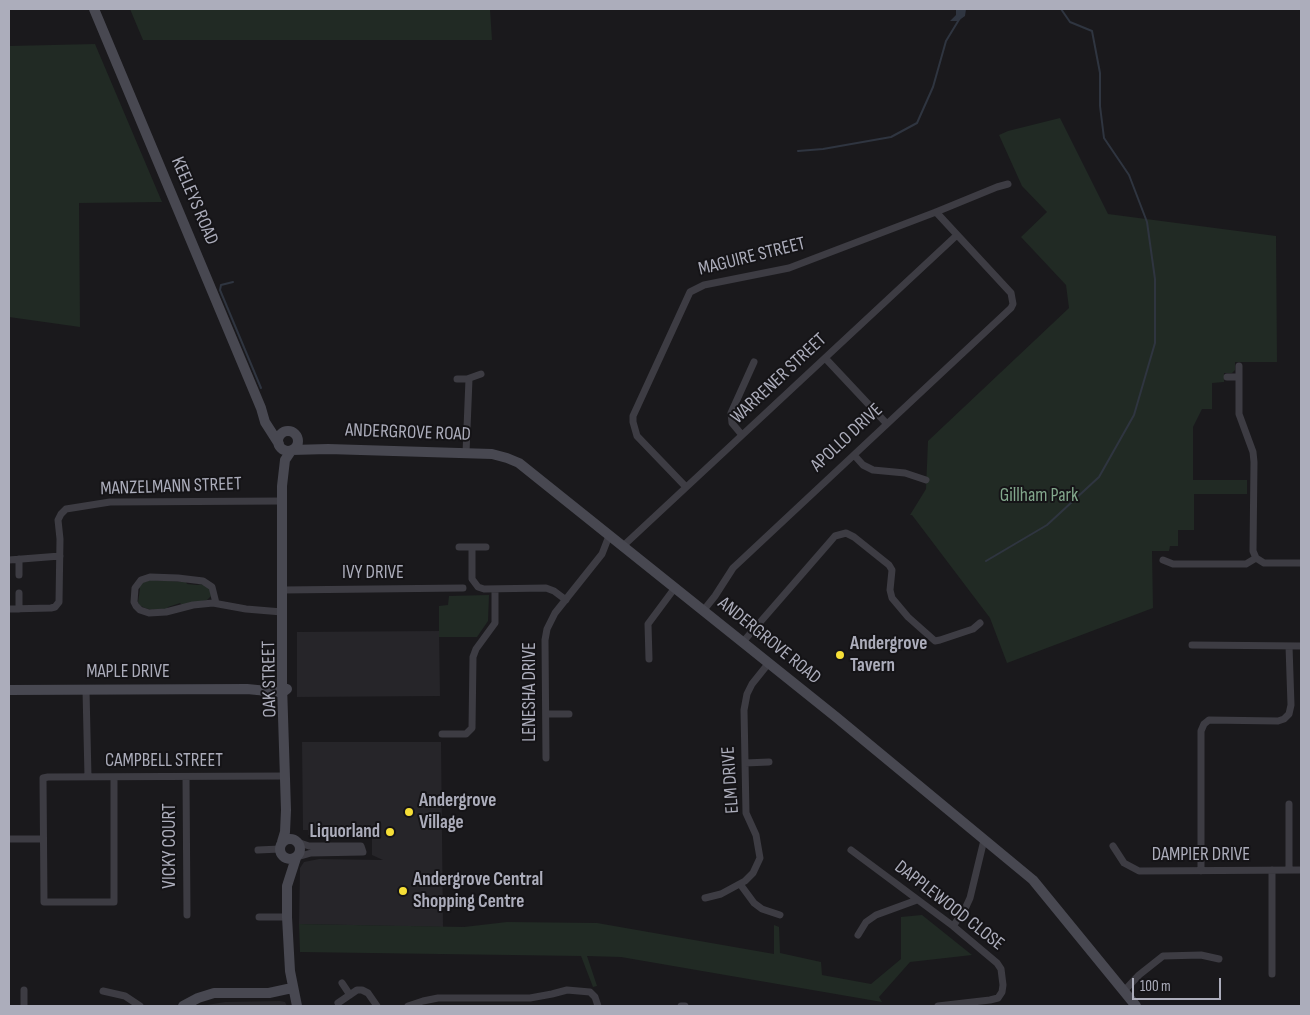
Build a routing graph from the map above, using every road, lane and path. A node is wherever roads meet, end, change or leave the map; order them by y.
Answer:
1 (94, 9) edge
2 (1008, 184) dead end
3 (936, 212) junction
4 (957, 234) junction
5 (1013, 302) junction
6 (1022, 302) dead end
7 (826, 359) junction
8 (754, 362) dead end
9 (1239, 366) dead end
10 (481, 374) dead end
11 (1227, 377) dead end
12 (1239, 377) junction
13 (457, 379) dead end
14 (469, 379) junction
15 (261, 408) junction
16 (886, 424) junction
17 (291, 433) junction
18 (742, 435) junction
19 (279, 445) junction
20 (328, 448) junction
21 (291, 451) junction
22 (466, 452) junction
23 (854, 455) junction
24 (926, 480) dead end
25 (282, 486) junction
26 (686, 487) junction
27 (282, 501) junction
28 (609, 536) junction
29 (620, 546) junction
30 (459, 547) dead end
31 (472, 547) junction
32 (486, 547) dead end
33 (602, 554) junction
34 (60, 556) junction
35 (1256, 558) junction
36 (19, 559) junction
37 (9, 560) edge
38 (1163, 560) dead end
39 (1301, 563) edge
40 (19, 575) dead end
41 (463, 588) dead end
42 (495, 588) junction
43 (674, 589) junction
44 (283, 590) junction
45 (19, 593) dead end
46 (566, 600) junction
47 (216, 603) junction
48 (19, 608) junction
49 (9, 609) edge
50 (704, 611) junction
51 (284, 612) junction
52 (980, 623) dead end
53 (742, 643) junction
54 (1192, 645) dead end
55 (1289, 646) junction
56 (1301, 646) edge
57 (649, 659) dead end
58 (768, 664) junction
59 (285, 688) junction
60 (9, 690) edge
61 (86, 690) junction
62 (546, 714) junction
63 (569, 714) dead end
64 (442, 734) dead end
65 (546, 758) dead end
66 (769, 762) dead end
67 (745, 763) junction
68 (285, 772) junction
69 (88, 777) junction
70 (114, 777) junction
71 (186, 777) junction
72 (1289, 804) dead end
73 (286, 810) junction
74 (9, 839) edge
75 (43, 839) junction
76 (984, 840) junction
77 (296, 841) junction
78 (1114, 846) dead end
79 (281, 849) junction
80 (258, 850) dead end
81 (851, 850) dead end
82 (297, 857) junction
83 (1272, 870) junction
84 (1289, 870) junction
85 (1301, 870) edge
86 (1201, 871) junction
87 (740, 884) junction
88 (287, 893) junction
89 (705, 898) dead end
90 (917, 900) junction
91 (187, 915) dead end
92 (780, 915) dead end
93 (259, 917) dead end
94 (287, 917) junction
95 (953, 926) junction
96 (858, 935) dead end
97 (1219, 959) dead end
98 (1272, 974) dead end
99 (342, 983) dead end
100 (292, 988) junction
101 (1122, 988) junction
102 (24, 990) dead end
103 (103, 991) dead end
104 (350, 995) junction
105 (510, 998) junction
106 (338, 1003) dead end
107 (413, 1005) edge
108 (24, 1006) edge
109 (140, 1006) edge
110 (183, 1006) edge
111 (297, 1006) edge
112 (377, 1006) edge
113 (512, 1006) edge
114 (598, 1006) edge
115 (681, 1006) edge
116 (685, 1006) edge
117 (938, 1006) edge
118 (1137, 1006) edge

1 - 15 street, KEELEYS ROAD
2 - 3 street, MAGUIRE STREET
3 - 4 street
3 - 26 street, MAGUIRE STREET
4 - 5 street
4 - 7 street, WARRENER STREET
5 - 6 street
5 - 16 street, APOLLO DRIVE
7 - 16 street
7 - 18 street, WARRENER STREET
8 - 18 street
9 - 12 street
10 - 14 street
11 - 12 street
12 - 35 street
13 - 14 street
14 - 22 street
15 - 17 street, KEELEYS ROAD
15 - 19 street, KEELEYS ROAD
16 - 23 street, APOLLO DRIVE
17 - 19 street
17 - 20 street, ANDERGROVE ROAD
17 - 21 street
18 - 26 street, WARRENER STREET
19 - 21 street
19 - 25 street, OAK STREET
20 - 21 street, ANDERGROVE ROAD
20 - 22 street, ANDERGROVE ROAD
21 - 25 street, OAK STREET
22 - 28 street, ANDERGROVE ROAD
23 - 24 street
23 - 50 street, APOLLO DRIVE
25 - 27 street, OAK STREET
26 - 29 street, WARRENER STREET
27 - 34 street, MANZELMANN STREET
27 - 44 street, OAK STREET
28 - 29 street, ANDERGROVE ROAD
28 - 33 street, LENESHA DRIVE
29 - 33 street, LENESHA DRIVE
29 - 43 street, ANDERGROVE ROAD
30 - 31 street
31 - 32 street
31 - 42 street
33 - 46 street, LENESHA DRIVE
34 - 36 street
34 - 48 street
35 - 38 street
35 - 39 street
36 - 37 street
36 - 40 street
41 - 44 street, IVY DRIVE
42 - 46 street
42 - 64 street
43 - 50 street, ANDERGROVE ROAD
43 - 57 street
44 - 51 street, OAK STREET
45 - 48 street
46 - 62 street, LENESHA DRIVE
47 - 47 street
47 - 51 street
48 - 49 street
50 - 53 street, ANDERGROVE ROAD
51 - 59 street, OAK STREET
52 - 53 street
53 - 58 street, ANDERGROVE ROAD
54 - 55 street
55 - 56 street
55 - 86 street
58 - 67 street, ELM DRIVE
58 - 76 street, ANDERGROVE ROAD
59 - 61 street, MAPLE DRIVE
59 - 68 street, OAK STREET
60 - 61 street, MAPLE DRIVE
61 - 69 street
62 - 63 street
62 - 65 street, LENESHA DRIVE
66 - 67 street
67 - 87 street, ELM DRIVE
68 - 71 street, CAMPBELL STREET
68 - 73 street, OAK STREET
69 - 70 street, CAMPBELL STREET
69 - 75 street, CAMPBELL STREET
70 - 71 street, CAMPBELL STREET
70 - 75 street
71 - 91 street, VICKY COURT
72 - 84 street
73 - 77 street, OAK STREET
73 - 79 street, OAK STREET
74 - 75 street
76 - 95 street
76 - 101 street, ANDERGROVE ROAD
77 - 79 street
77 - 82 street
77 - 82 street
78 - 86 street, DAMPIER DRIVE
79 - 80 street
79 - 82 street
79 - 88 street, OAK STREET
81 - 90 street, DAPPLEWOOD CLOSE
82 - 88 street, OAK STREET
83 - 84 street, DAMPIER DRIVE
83 - 86 street, DAMPIER DRIVE
83 - 98 street
84 - 85 street, DAMPIER DRIVE
87 - 89 street, ELM DRIVE
87 - 92 street
88 - 94 street, OAK STREET
90 - 95 street, DAPPLEWOOD CLOSE
90 - 96 street
93 - 94 street
94 - 100 street, OAK STREET
95 - 117 street, DAPPLEWOOD CLOSE
97 - 101 street
99 - 104 street
100 - 110 street
100 - 111 street, OAK STREET
101 - 118 street, ANDERGROVE ROAD
102 - 108 street
103 - 109 street
104 - 106 street
104 - 112 street
105 - 107 street
105 - 113 street
105 - 114 street
115 - 116 street

